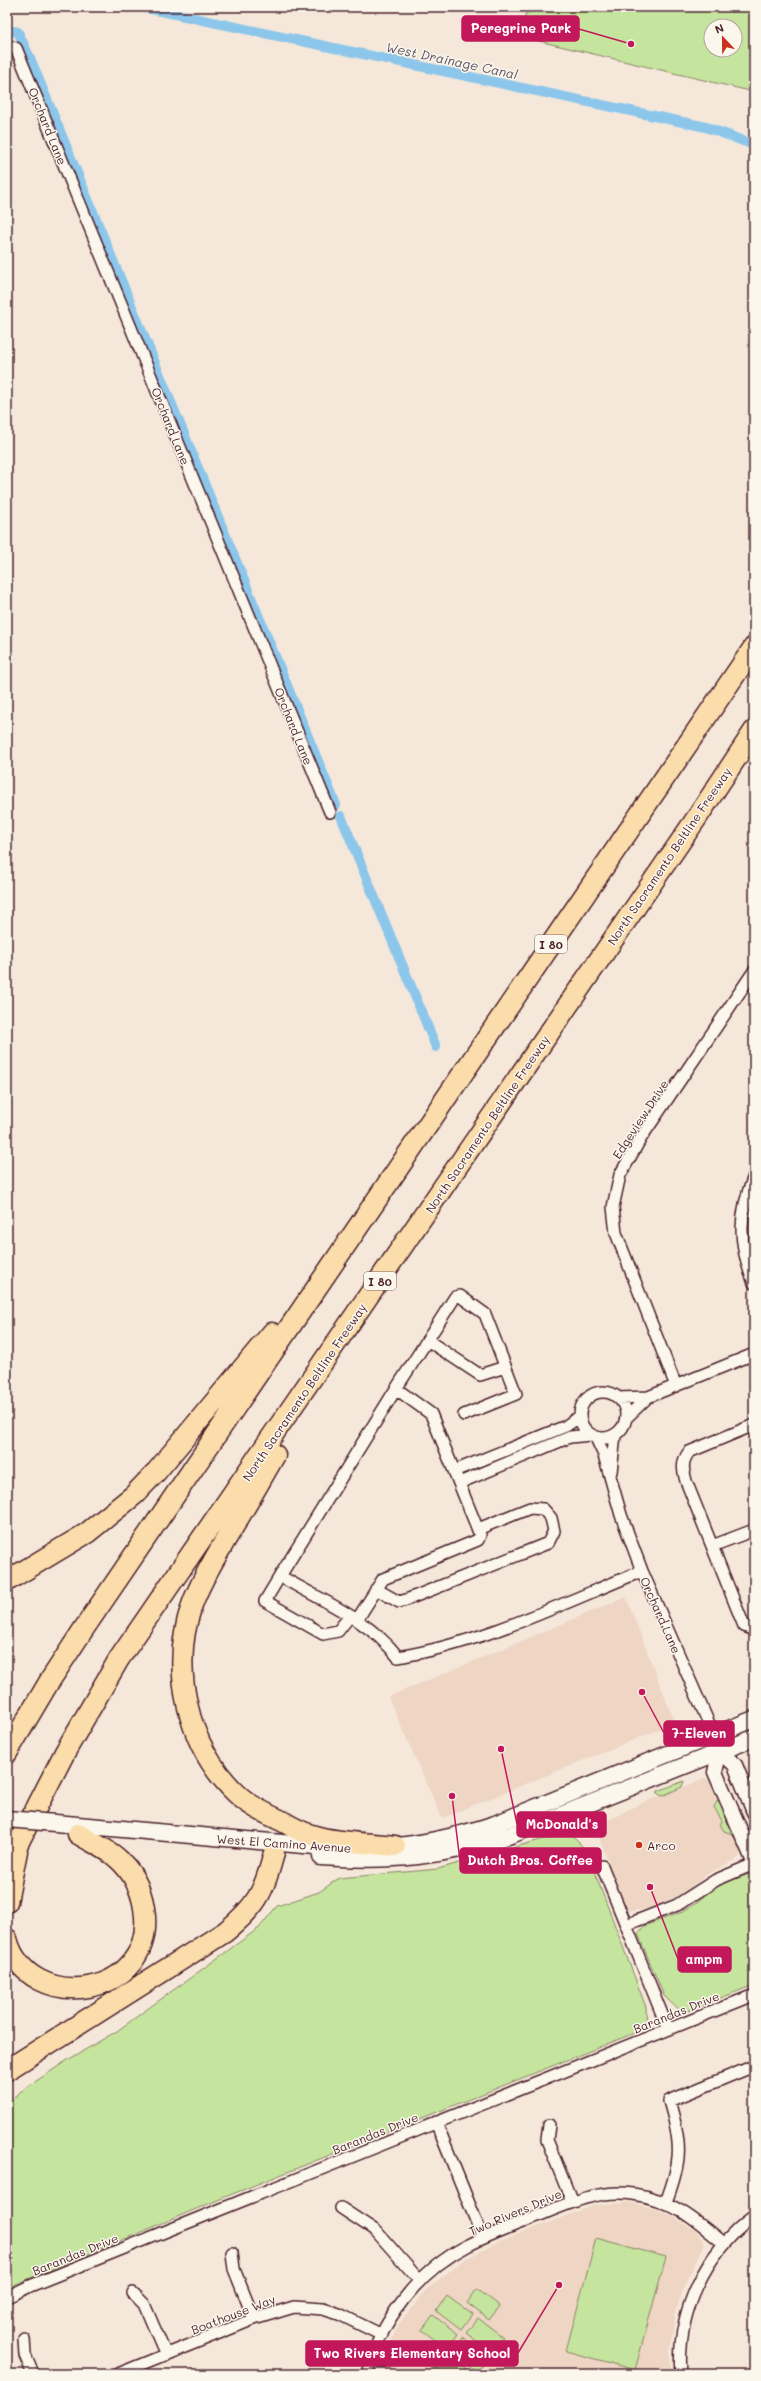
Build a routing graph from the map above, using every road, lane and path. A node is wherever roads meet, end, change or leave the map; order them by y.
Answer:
1 (7, 46) edge
2 (754, 647) edge
3 (754, 731) edge
4 (330, 812) dead end
5 (754, 971) edge
6 (754, 1176) edge
7 (349, 1241) junction
8 (754, 1283) edge
9 (366, 1301) junction
10 (427, 1340) junction
11 (754, 1354) edge
12 (505, 1367) junction
13 (676, 1386) junction
14 (394, 1392) junction
15 (648, 1397) junction
16 (618, 1398) junction
17 (464, 1415) dead end
18 (580, 1416) junction
19 (626, 1418) junction
20 (754, 1426) edge
21 (615, 1435) junction
22 (593, 1436) junction
23 (454, 1471) junction
24 (610, 1476) junction
25 (459, 1482) junction
26 (478, 1529) junction
27 (754, 1530) edge
28 (712, 1546) junction
29 (642, 1572) junction
30 (280, 1576) junction
31 (7, 1581) edge
32 (376, 1588) junction
33 (353, 1618) junction
34 (754, 1630) edge
35 (754, 1719) edge
36 (714, 1735) junction
37 (754, 1738) edge
38 (720, 1751) junction
39 (7, 1753) edge
40 (754, 1812) edge
41 (7, 1819) edge
42 (54, 1827) junction
43 (13, 1834) edge
44 (78, 1834) junction
45 (395, 1846) junction
46 (274, 1848) junction
47 (754, 1863) edge
48 (7, 1865) edge
49 (602, 1866) dead end
50 (7, 1902) edge
51 (626, 1925) junction
52 (7, 1939) edge
53 (754, 1995) edge
54 (668, 2028) junction
55 (754, 2066) edge
56 (7, 2070) edge
57 (436, 2122) junction
58 (549, 2125) dead end
59 (572, 2202) junction
60 (666, 2202) junction
61 (341, 2208) dead end
62 (754, 2216) edge
63 (483, 2238) junction
64 (724, 2244) junction
65 (232, 2253) dead end
66 (420, 2281) junction
67 (133, 2293) dead end
68 (7, 2297) edge
69 (254, 2319) junction
70 (382, 2335) junction
71 (24, 2339) dead end
72 (166, 2355) junction
73 (33, 2374) edge
74 (118, 2374) edge
75 (367, 2374) edge
76 (681, 2374) edge

1 - 4 street, Orchard Lane
2 - 7 highway, I 80
3 - 9 highway, North Sacramento Beltline Freeway / I 80
5 - 13 street, Edgeview Drive
6 - 8 street
7 - 31 highway
7 - 39 highway, I 80
9 - 43 highway, North Sacramento Beltline Freeway / I 80
9 - 45 highway
10 - 12 street
10 - 12 street
10 - 14 street
11 - 13 street
12 - 17 street
13 - 15 street
14 - 23 street
14 - 30 street
15 - 16 street
15 - 19 street
16 - 18 street
16 - 19 street
18 - 22 street
18 - 23 street
19 - 21 street
20 - 28 street
21 - 22 street
21 - 24 street, Orchard Lane
22 - 24 street, Orchard Lane
22 - 25 street
23 - 25 street
24 - 29 street, Orchard Lane
25 - 26 street
26 - 32 street
26 - 32 street
27 - 28 street
28 - 34 street
29 - 33 street
29 - 36 street, Orchard Lane
30 - 33 street
30 - 33 street
32 - 33 street
35 - 36 main road, West El Camino Avenue
36 - 38 street, Orchard Lane
36 - 45 main road, West El Camino Avenue
37 - 38 main road, West El Camino Avenue
38 - 40 street, Orchard Lane
38 - 46 main road, West El Camino Avenue
38 - 47 street
41 - 42 main road, West El Camino Avenue, bridge
42 - 43 main road, West El Camino Avenue
42 - 44 main road, West El Camino Avenue
42 - 46 main road, West El Camino Avenue
43 - 48 highway, North Sacramento Beltline Freeway / I 80
43 - 50 highway
44 - 46 main road, West El Camino Avenue
44 - 52 highway
45 - 46 main road, West El Camino Avenue
46 - 56 highway
47 - 51 street
49 - 51 street
51 - 54 street
53 - 54 street, Barandas Drive
54 - 57 street, Barandas Drive
55 - 60 street
57 - 63 street
57 - 68 street, Barandas Drive
58 - 59 street
59 - 60 street, Two Rivers Drive
59 - 63 street, Two Rivers Drive
60 - 64 street, Two Rivers Drive
61 - 66 street
62 - 64 street
63 - 66 street, Two Rivers Drive
64 - 76 street
65 - 69 street
66 - 70 street, Two Rivers Drive
67 - 72 street
69 - 70 street, Boathouse Way
69 - 72 street, Boathouse Way
70 - 75 street, Two Rivers Drive
71 - 73 street
72 - 74 street, Boathouse Way

